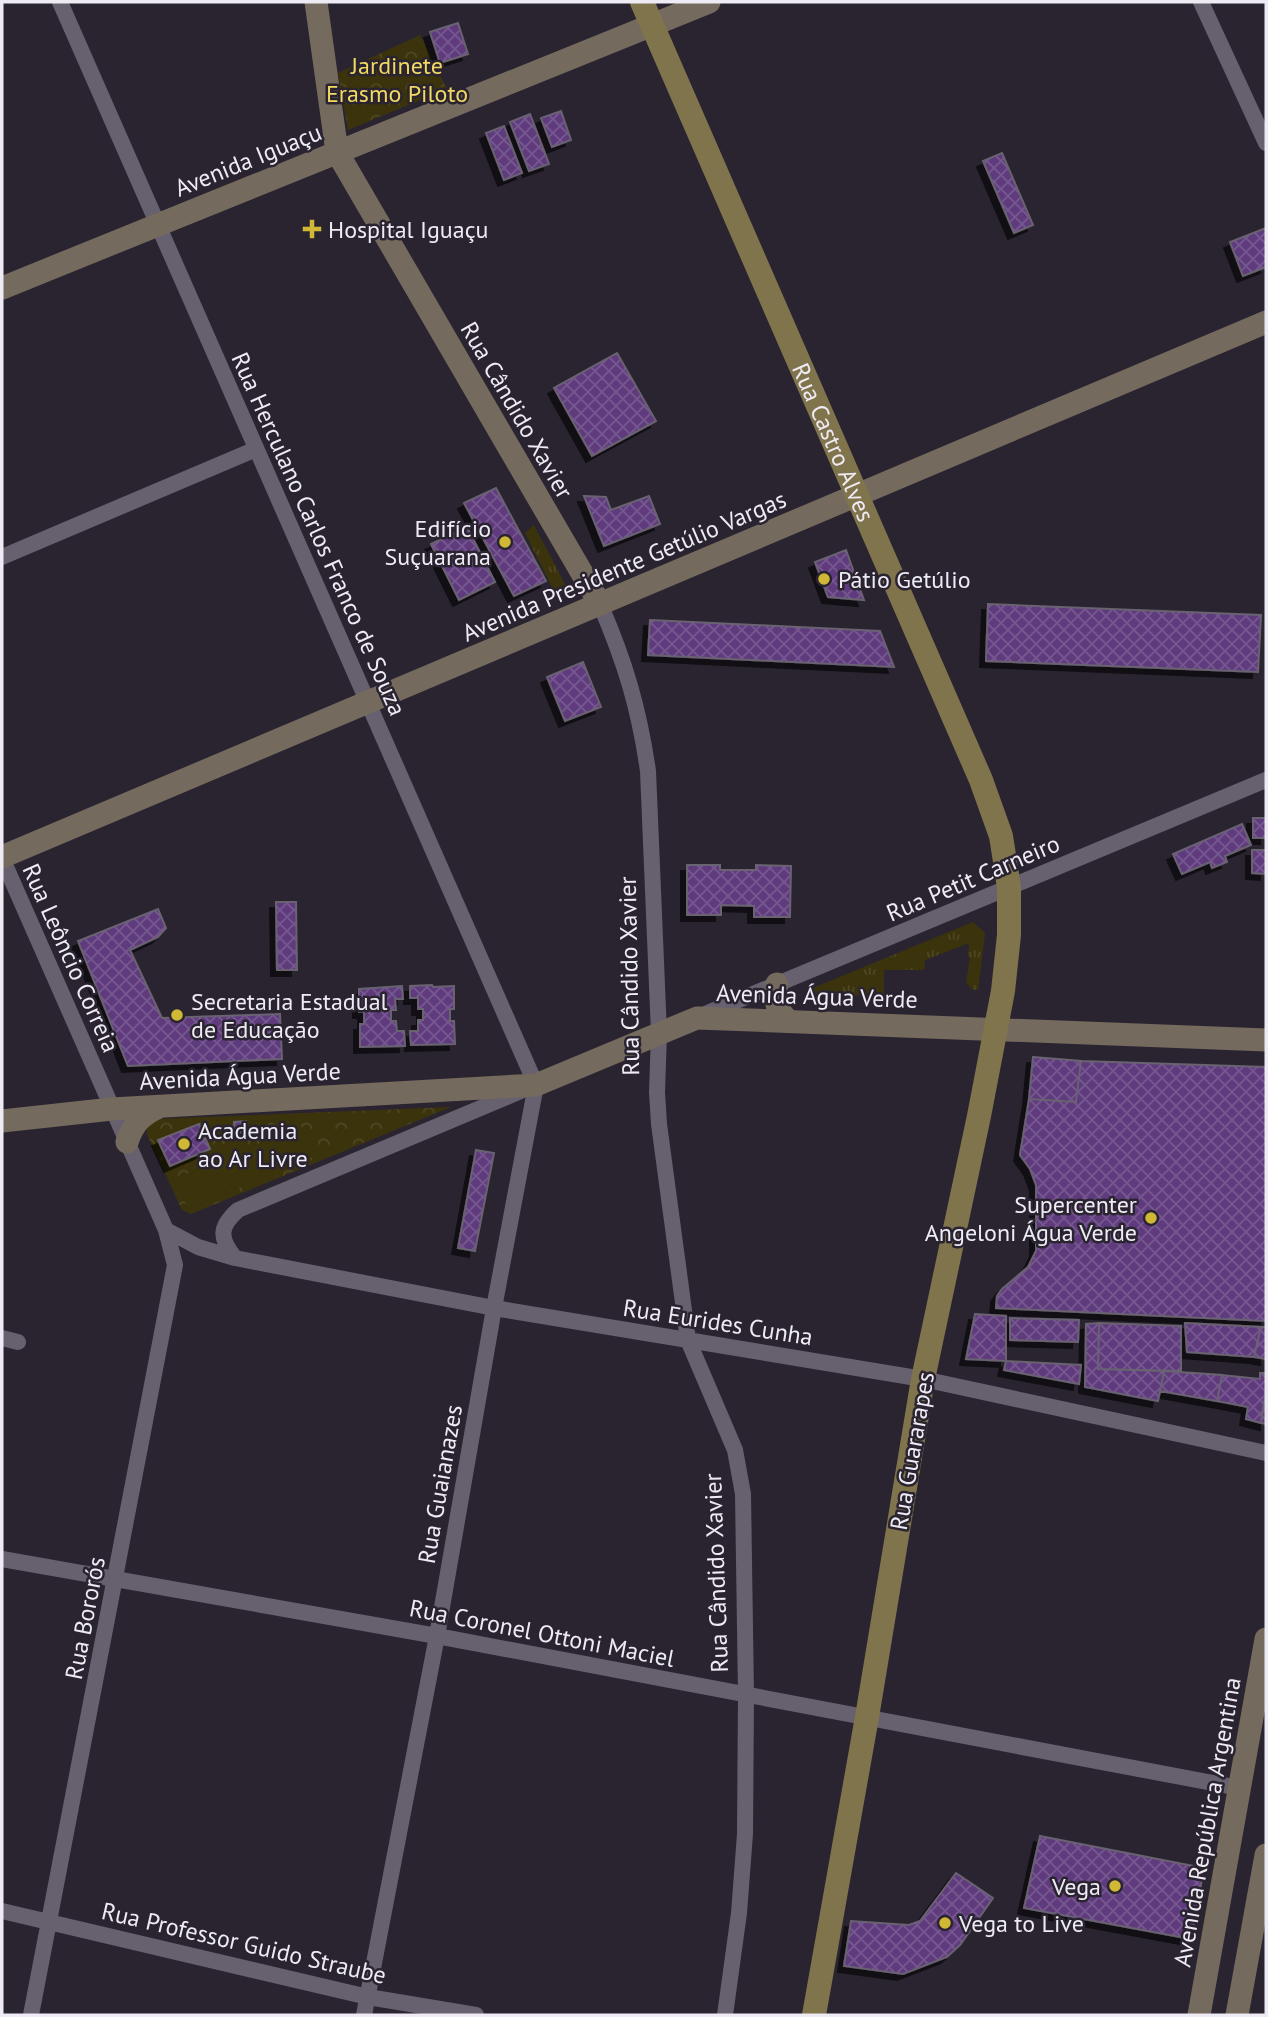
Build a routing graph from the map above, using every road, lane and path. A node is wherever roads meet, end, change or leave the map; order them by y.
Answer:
1 (60, 2) edge
2 (316, 2) edge
3 (642, 2) edge
4 (709, 2) edge
5 (1201, 2) edge
6 (652, 25) junction
7 (1266, 143) edge
8 (337, 152) junction
9 (158, 224) junction
10 (2, 288) edge
11 (1266, 322) edge
12 (256, 449) junction
13 (857, 496) junction
14 (2, 557) edge
15 (600, 604) junction
16 (368, 702) junction
17 (1266, 780) edge
18 (2, 857) edge
19 (1009, 887) junction
20 (777, 984) junction
21 (697, 1017) junction
22 (789, 1021) junction
23 (996, 1030) junction
24 (659, 1034) junction
25 (1266, 1040) edge
26 (536, 1084) junction
27 (162, 1106) junction
28 (112, 1109) junction
29 (2, 1121) edge
30 (127, 1142) junction
31 (166, 1230) junction
32 (235, 1258) junction
33 (494, 1308) junction
34 (2, 1338) edge
35 (688, 1339) junction
36 (18, 1342) dead end
37 (923, 1379) junction
38 (1266, 1453) edge
39 (2, 1559) edge
40 (116, 1578) junction
41 (437, 1636) junction
42 (1266, 1639) edge
43 (746, 1695) junction
44 (867, 1717) junction
45 (1239, 1788) junction
46 (1266, 1855) edge
47 (2, 1911) edge
48 (49, 1921) junction
49 (1259, 1935) edge
50 (368, 1997) junction
51 (31, 2015) edge
52 (364, 2015) edge
53 (476, 2015) edge
54 (725, 2015) edge
55 (814, 2015) edge
56 (1199, 2015) edge
57 (1237, 2015) edge

1 - 9 street, Rua Herculano Carlos Franco de Souza
2 - 8 main road, Rua Cândido Xavier
3 - 6 main road, Rua Castro Alves
4 - 6 main road, Avenida Iguaçu
5 - 7 street
6 - 8 main road, Avenida Iguaçu
6 - 13 main road, Rua Castro Alves
8 - 9 main road, Avenida Iguaçu
8 - 15 main road, Rua Cândido Xavier
9 - 10 main road, Avenida Iguaçu
9 - 12 street, Rua Herculano Carlos Franco de Souza
11 - 13 main road, Avenida Presidente Getúlio Vargas
12 - 14 street
12 - 16 street, Rua Herculano Carlos Franco de Souza
13 - 15 main road, Avenida Presidente Getúlio Vargas
13 - 19 main road, Rua Castro Alves
15 - 16 main road, Avenida Presidente Getúlio Vargas
15 - 24 street, Rua Cândido Xavier
16 - 18 main road, Avenida Presidente Getúlio Vargas
16 - 26 street, Rua Herculano Carlos Franco de Souza
17 - 19 street, Rua Petit Carneiro
18 - 28 street, Rua Leôncio Correia
19 - 20 street, Rua Petit Carneiro
19 - 23 main road, Rua Guararapes
20 - 21 street, Rua Petit Carneiro
20 - 22 main road
21 - 22 main road, Avenida Água Verde
21 - 24 main road, Avenida Água Verde
22 - 23 main road, Avenida Água Verde
23 - 25 main road, Avenida Água Verde
23 - 37 main road, Rua Guararapes
24 - 26 main road, Avenida Água Verde
24 - 35 street, Rua Cândido Xavier
26 - 27 main road, Avenida Água Verde
26 - 32 street
26 - 33 street, Rua Guaianazes
27 - 28 main road, Avenida Água Verde
27 - 30 main road
28 - 29 main road, Avenida Água Verde
28 - 30 street, Rua Leôncio Correia
30 - 31 street, Rua Leôncio Correia
31 - 32 street, Rua Eurides Cunha
31 - 40 street, Rua Bororós
32 - 33 street, Rua Eurides Cunha
33 - 35 street, Rua Eurides Cunha
33 - 41 street, Rua Guaianazes
34 - 36 street
35 - 37 street, Rua Eurides Cunha
35 - 43 street, Rua Cândido Xavier
37 - 38 street, Rua Eurides Cunha
37 - 44 main road, Rua Guararapes
39 - 40 street, Rua Coronel Ottoni Maciel
40 - 41 street, Rua Coronel Ottoni Maciel
40 - 48 street, Rua Bororós
41 - 43 street, Rua Coronel Ottoni Maciel
41 - 50 street, Rua Guaianazes
42 - 45 main road, Avenida República Argentina
43 - 44 street, Rua Coronel Ottoni Maciel
43 - 54 street, Rua Cândido Xavier
44 - 45 street, Rua Coronel Ottoni Maciel
44 - 55 main road, Rua Guararapes
45 - 56 main road, Avenida República Argentina
46 - 49 main road
47 - 48 street, Rua Professor Guido Straube
48 - 50 street, Rua Professor Guido Straube
48 - 51 street, Rua Bororós
49 - 57 main road
50 - 52 street, Rua Guaianazes
50 - 53 street, Rua Professor Guido Straube

